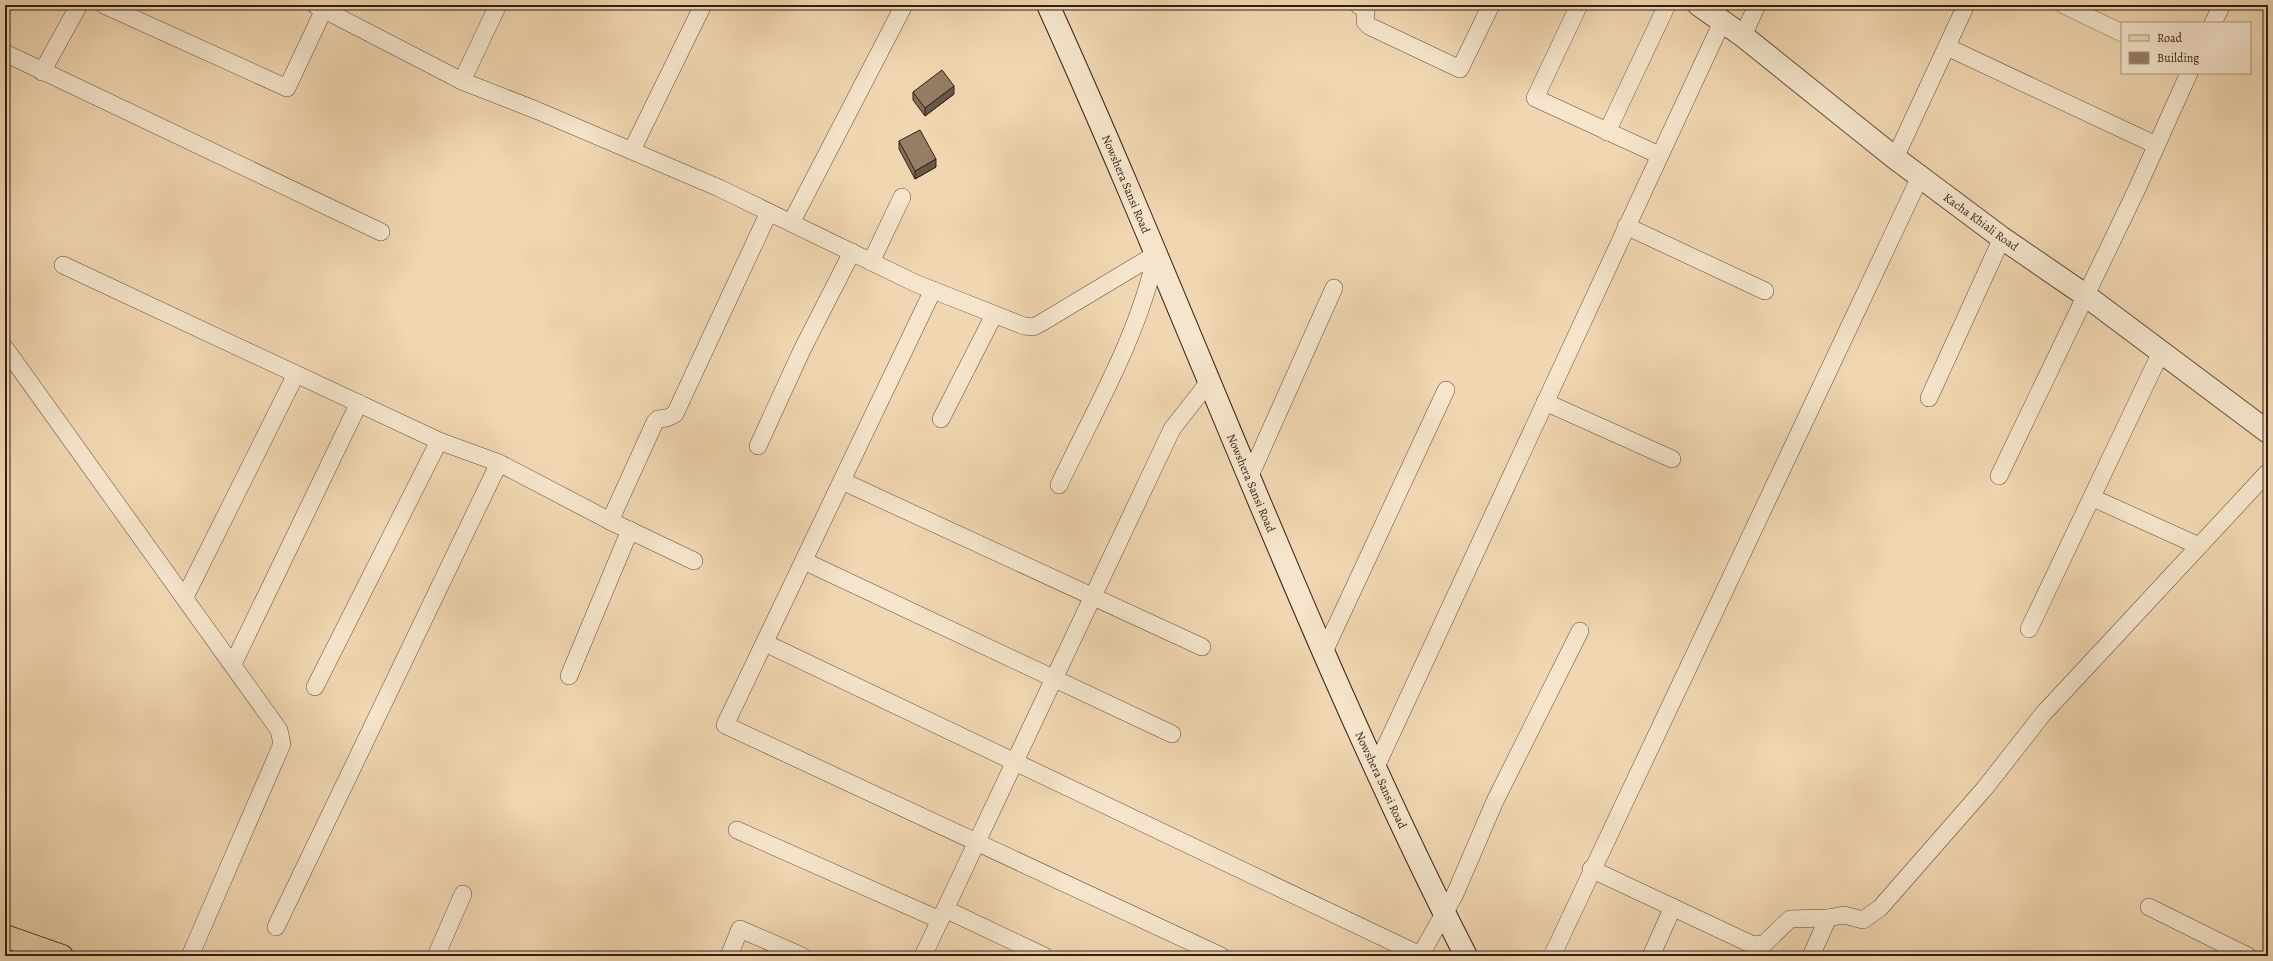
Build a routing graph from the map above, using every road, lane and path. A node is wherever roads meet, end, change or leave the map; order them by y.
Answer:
1 (79, 5) edge
2 (104, 5) edge
3 (498, 5) edge
4 (703, 5) edge
5 (904, 5) edge
6 (1048, 5) edge
7 (1358, 5) edge
8 (1491, 5) edge
9 (1579, 5) edge
10 (1667, 5) edge
11 (1699, 5) edge
12 (1758, 5) edge
13 (1966, 5) edge
14 (2064, 5) edge
15 (2222, 5) edge
16 (322, 6) edge
17 (1722, 22) junction
18 (2214, 22) edge
19 (2121, 33) edge
20 (1743, 36) junction
21 (1947, 47) junction
22 (5, 53) edge
23 (42, 72) junction
24 (2189, 74) edge
25 (462, 81) junction
26 (1607, 132) junction
27 (2156, 145) junction
28 (632, 150) junction
29 (1659, 155) junction
30 (1894, 158) junction
31 (1920, 177) junction
32 (902, 197) dead end
33 (770, 212) junction
34 (791, 223) junction
35 (1626, 226) junction
36 (382, 232) dead end
37 (2002, 238) junction
38 (852, 252) junction
39 (1156, 254) junction
40 (871, 262) junction
41 (63, 265) dead end
42 (1334, 288) dead end
43 (933, 290) junction
44 (1765, 291) dead end
45 (2085, 294) junction
46 (994, 315) junction
47 (5, 348) edge
48 (2161, 352) junction
49 (296, 374) junction
50 (1208, 383) junction
51 (1446, 390) dead end
52 (1929, 398) dead end
53 (1545, 402) junction
54 (359, 403) junction
55 (941, 419) dead end
56 (2268, 432) edge
57 (440, 441) junction
58 (758, 446) dead end
59 (1672, 459) dead end
60 (499, 463) junction
61 (2268, 472) edge
62 (1999, 476) dead end
63 (1249, 478) junction
64 (842, 481) junction
65 (1058, 485) dead end
66 (2093, 498) junction
67 (610, 520) junction
68 (630, 530) junction
69 (2199, 546) junction
70 (694, 561) dead end
71 (804, 561) junction
72 (1093, 597) junction
73 (185, 598) junction
74 (2029, 629) dead end
75 (1580, 631) dead end
76 (765, 643) junction
77 (1202, 647) dead end
78 (1324, 652) junction
79 (233, 664) junction
80 (569, 676) dead end
81 (1054, 679) junction
82 (316, 686) dead end
83 (1172, 734) dead end
84 (1015, 762) junction
85 (1375, 769) junction
86 (737, 830) dead end
87 (977, 842) junction
88 (1591, 869) junction
89 (463, 894) dead end
90 (1673, 907) junction
91 (2149, 907) dead end
92 (1444, 913) junction
93 (943, 915) junction
94 (1828, 918) junction
95 (276, 927) dead end
96 (5, 936) edge
97 (62, 956) edge
98 (190, 956) edge
99 (436, 956) edge
100 (729, 956) edge
101 (802, 956) edge
102 (923, 956) edge
103 (1044, 956) edge
104 (1221, 956) edge
105 (1420, 956) edge
106 (1466, 956) edge
107 (1552, 956) edge
108 (1651, 956) edge
109 (1811, 956) edge
110 (2248, 956) edge

1 - 23 street
2 - 16 street
3 - 25 street
4 - 28 street
5 - 34 street
6 - 39 main road, Nowshera Sansi Road
7 - 8 street
9 - 26 street
10 - 26 street
11 - 17 main road, Kacha Khiali Road
12 - 20 street
13 - 21 street
14 - 19 street
15 - 18 street
16 - 25 street
17 - 20 main road, Kacha Khiali Road
17 - 29 street
20 - 30 main road, Kacha Khiali Road
21 - 27 street
21 - 30 street
22 - 23 street
23 - 36 street
24 - 27 street
25 - 28 street
26 - 29 street
27 - 45 street
28 - 33 street
29 - 35 street
30 - 31 main road, Kacha Khiali Road
31 - 37 main road, Kacha Khiali Road
31 - 88 street
32 - 40 street
33 - 34 street
33 - 67 street
34 - 38 street
35 - 44 street
35 - 53 street
37 - 45 main road, Kacha Khiali Road
37 - 52 street
38 - 40 street
38 - 58 street
39 - 46 street
39 - 50 main road, Nowshera Sansi Road
39 - 65 street
40 - 43 street
41 - 49 street
42 - 63 street
43 - 46 street
43 - 64 street
45 - 48 main road, Kacha Khiali Road
45 - 62 street
46 - 55 street
47 - 73 street
48 - 56 main road, Kacha Khiali Road
48 - 66 street
49 - 54 street
49 - 73 street
50 - 63 main road, Nowshera Sansi Road
50 - 72 street
51 - 78 street
53 - 59 street
53 - 85 street
54 - 57 street
54 - 79 street
57 - 60 street
57 - 82 street
60 - 67 street
60 - 95 street
61 - 69 street
63 - 78 main road, Nowshera Sansi Road
64 - 71 street
64 - 72 street
66 - 69 street
66 - 74 street
67 - 68 street
68 - 70 street
68 - 80 street
69 - 94 street
71 - 76 street
71 - 81 street
72 - 77 street
72 - 81 street
73 - 79 street
75 - 92 street
76 - 84 street
76 - 87 street
78 - 85 main road, Nowshera Sansi Road
79 - 98 street
81 - 83 street
81 - 84 street
84 - 87 street
84 - 105 street
85 - 92 main road, Nowshera Sansi Road
86 - 93 street
87 - 93 street
87 - 104 street
88 - 90 street
88 - 107 street
89 - 99 street
90 - 94 street
90 - 108 street
91 - 110 street
92 - 105 street
92 - 106 main road, Nowshera Sansi Road
93 - 102 street
93 - 103 street
94 - 109 street
96 - 97 main road
100 - 101 street

